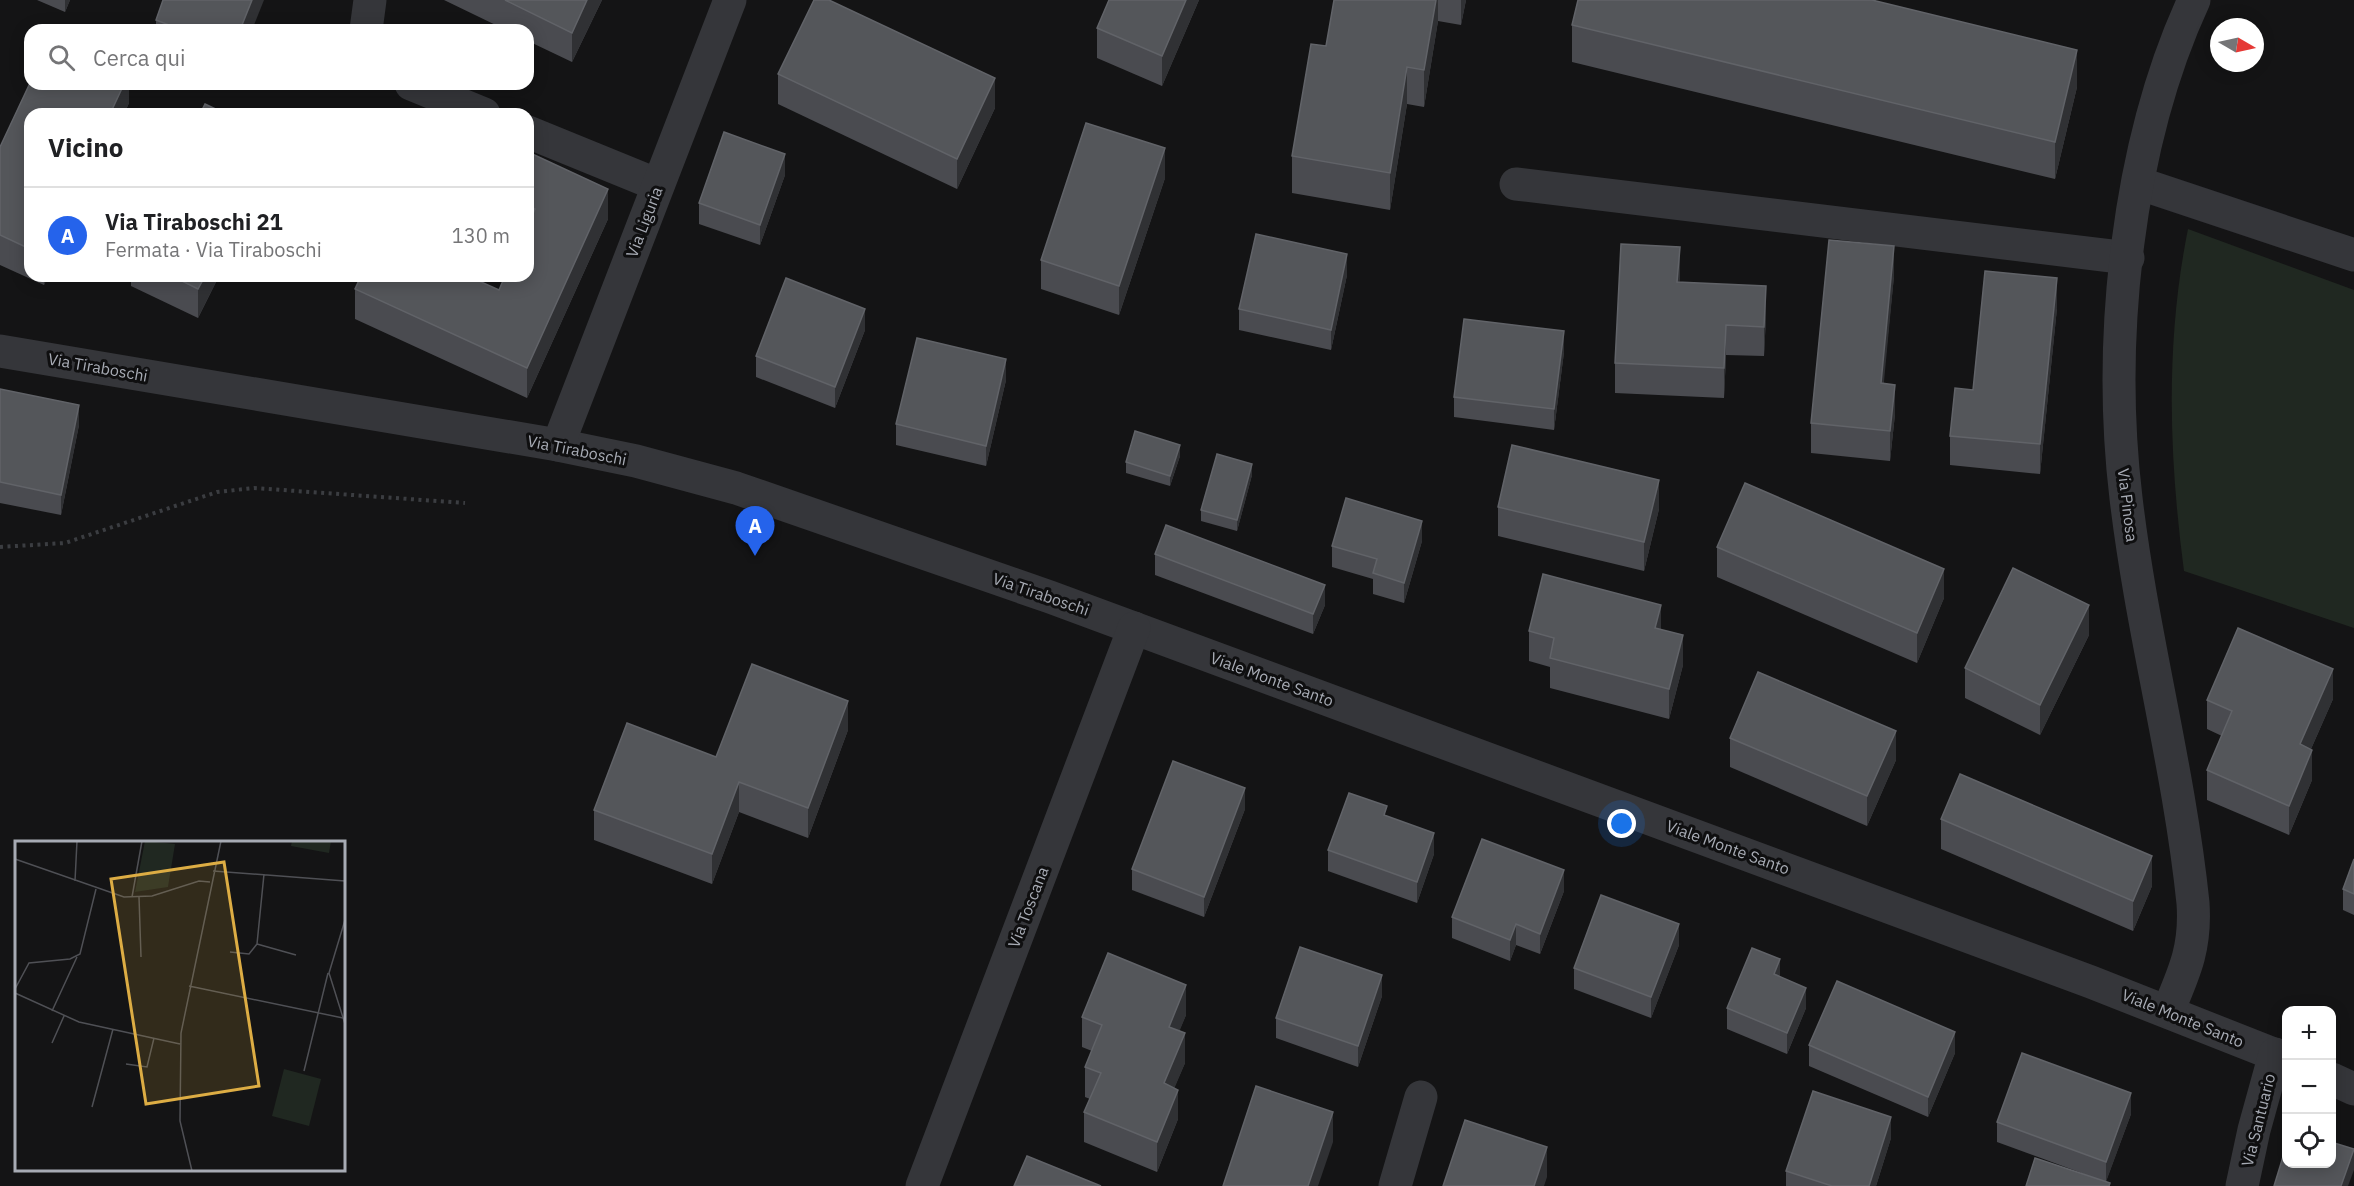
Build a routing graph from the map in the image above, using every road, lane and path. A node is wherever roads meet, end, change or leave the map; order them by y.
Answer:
1 (370, 0) edge
2 (730, 0) edge
3 (2194, 0) edge
4 (367, 24) edge
5 (426, 90) edge
6 (469, 108) edge
7 (534, 134) edge
8 (2138, 183) junction
9 (1516, 184) dead end
10 (658, 185) junction
11 (2354, 255) edge
12 (2127, 258) junction
13 (0, 351) edge
14 (558, 445) junction
15 (465, 503) dead end
16 (0, 547) edge
17 (1134, 628) junction
18 (2169, 1011) junction
19 (2281, 1057) edge
20 (2336, 1081) edge
21 (2354, 1089) edge
22 (1421, 1097) dead end
23 (921, 1186) edge
24 (1395, 1186) edge
25 (2242, 1186) edge

1 - 4 street
2 - 10 street, Via Liguria
3 - 8 street, Via Pinosa
5 - 6 street
7 - 10 street
8 - 11 street
8 - 12 street, Via Pinosa
9 - 12 street
10 - 14 street, Via Liguria
12 - 18 street, Via Pinosa
13 - 14 street, Via Tiraboschi
14 - 17 street, Via Tiraboschi
15 - 16 path
17 - 18 street, Viale Monte Santo
17 - 23 street, Via Toscana
18 - 19 street, Viale Monte Santo
19 - 25 street, Via Santuario
20 - 21 street
22 - 24 street

